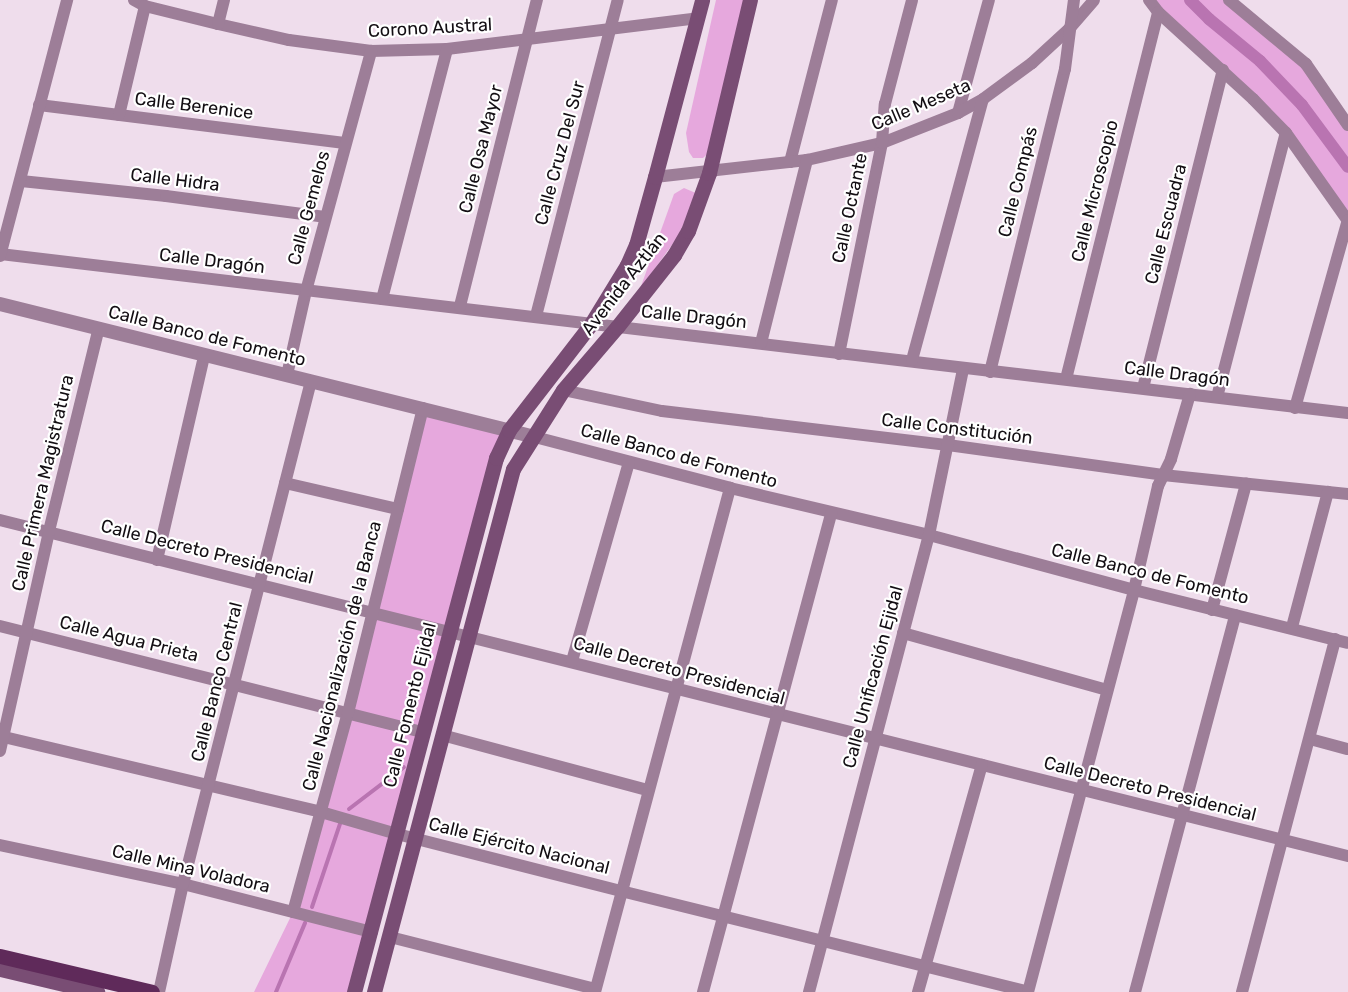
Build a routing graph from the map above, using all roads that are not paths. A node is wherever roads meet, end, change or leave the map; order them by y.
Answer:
1 (67, 0) edge
2 (224, 0) edge
3 (537, 0) edge
4 (618, 0) edge
5 (702, 0) edge
6 (750, 0) edge
7 (832, 0) edge
8 (912, 0) edge
9 (989, 0) edge
10 (1074, 0) edge
11 (1094, 0) edge
12 (1149, 0) edge
13 (1229, 0) edge
14 (139, 3) edge
15 (1158, 12) junction
16 (698, 18) junction
17 (218, 24) junction
18 (1069, 29) junction
19 (610, 31) junction
20 (526, 40) junction
21 (447, 49) junction
22 (370, 51) junction
23 (1223, 70) junction
24 (983, 99) junction
25 (39, 105) junction
26 (958, 113) junction
27 (119, 115) junction
28 (1348, 125) edge
29 (1286, 133) junction
30 (345, 143) junction
31 (882, 143) junction
32 (807, 160) junction
33 (790, 162) junction
34 (709, 173) junction
35 (655, 177) junction
36 (21, 182) junction
37 (325, 217) junction
38 (1348, 220) edge
39 (0, 255) edge
40 (306, 291) junction
41 (382, 299) junction
42 (0, 304) edge
43 (460, 306) junction
44 (536, 315) junction
45 (591, 324) junction
46 (617, 327) junction
47 (99, 328) junction
48 (762, 343) junction
49 (839, 354) junction
50 (204, 356) junction
51 (912, 360) junction
52 (963, 370) junction
53 (990, 372) junction
54 (287, 375) junction
55 (1066, 379) junction
56 (311, 381) junction
57 (1143, 388) junction
58 (563, 390) junction
59 (1190, 394) junction
60 (1217, 398) junction
61 (423, 408) junction
62 (1295, 408) junction
63 (1348, 413) edge
64 (509, 430) junction
65 (531, 436) junction
66 (948, 446) junction
67 (629, 462) junction
68 (1163, 475) junction
69 (285, 483) junction
70 (1246, 484) junction
71 (730, 488) junction
72 (1328, 492) junction
73 (1348, 494) edge
74 (398, 509) junction
75 (831, 513) junction
76 (0, 520) edge
77 (49, 531) junction
78 (929, 535) junction
79 (157, 560) junction
80 (260, 585) junction
81 (1134, 590) junction
82 (1212, 610) junction
83 (373, 612) junction
84 (1235, 615) junction
85 (0, 626) edge
86 (1292, 627) junction
87 (448, 631) junction
88 (27, 632) junction
89 (903, 633) junction
90 (467, 636) junction
91 (1335, 639) junction
92 (1348, 643) edge
93 (572, 661) junction
94 (235, 684) junction
95 (674, 689) junction
96 (1107, 690) junction
97 (348, 713) junction
98 (777, 716) junction
99 (422, 732) junction
100 (442, 735) junction
101 (2, 736) edge
102 (876, 738) junction
103 (1310, 739) junction
104 (1348, 749) edge
105 (0, 752) edge
106 (982, 765) junction
107 (209, 785) junction
108 (647, 790) junction
109 (1080, 791) junction
110 (321, 812) junction
111 (1181, 815) junction
112 (397, 834) junction
113 (414, 838) junction
114 (1283, 840) junction
115 (0, 845) edge
116 (1348, 856) edge
117 (183, 884) junction
118 (621, 891) junction
119 (293, 912) junction
120 (723, 915) junction
121 (372, 932) junction
122 (390, 937) junction
123 (823, 940) junction
124 (0, 956) edge
125 (925, 967) junction
126 (0, 969) edge
127 (595, 991) edge
128 (97, 992) edge
129 (152, 992) edge
130 (159, 992) edge
131 (354, 992) edge
132 (374, 992) edge
133 (703, 992) edge
134 (809, 992) edge
135 (918, 992) edge
136 (1028, 992) edge
137 (1135, 992) edge
138 (1242, 992) edge

1 - 25 street
2 - 17 street
3 - 20 street, Calle Osa Mayor
4 - 19 street, Calle Cruz Del Sur
5 - 16 main road, Avenida Aztlán
6 - 34 main road, Avenida Aztlán
7 - 33 street
8 - 31 street, Calle Octante
9 - 26 street
10 - 18 street, Calle Compás
11 - 18 street, Calle Meseta
12 - 15 street
13 - 28 street
14 - 17 street, Corono Austral
14 - 27 street
15 - 23 street
15 - 55 street, Calle Microscopio
16 - 19 street, Corono Austral
16 - 35 main road, Avenida Aztlán
17 - 22 street, Corono Austral
18 - 24 street, Calle Meseta
18 - 53 street, Calle Compás
19 - 20 street, Corono Austral
19 - 44 street, Calle Cruz Del Sur
20 - 21 street, Corono Austral
20 - 43 street, Calle Osa Mayor
21 - 22 street, Corono Austral
21 - 41 street
22 - 30 street, Calle Gemelos
23 - 29 street
23 - 57 street, Calle Escuadra
24 - 26 street, Calle Meseta
24 - 51 street
25 - 27 street, Calle Berenice
25 - 36 street
26 - 31 street, Calle Meseta
27 - 30 street, Calle Berenice
29 - 38 street
29 - 60 street
30 - 37 street, Calle Gemelos
31 - 32 street, Calle Meseta
31 - 49 street, Calle Octante
32 - 33 street, Calle Meseta
32 - 48 street
33 - 34 street, Calle Meseta
34 - 35 street, Calle Meseta
34 - 46 main road, Avenida Aztlán
35 - 45 main road, Avenida Aztlán
36 - 37 street, Calle Hidra
36 - 39 street
37 - 40 street, Calle Gemelos
38 - 62 street
39 - 40 street, Calle Dragón
40 - 41 street, Calle Dragón
40 - 54 street, Calle Gemelos
41 - 43 street, Calle Dragón
42 - 47 street, Calle Banco de Fomento
43 - 44 street, Calle Dragón
44 - 45 street, Calle Dragón
45 - 46 street, Calle Dragón
45 - 64 main road, Avenida Aztlán
46 - 48 street, Calle Dragón
46 - 58 main road, Avenida Aztlán
47 - 50 street, Calle Banco de Fomento
47 - 77 street, Calle Primera Magistratura
48 - 49 street, Calle Dragón
49 - 51 street, Calle Dragón
50 - 54 street, Calle Banco de Fomento
50 - 79 street
51 - 52 street, Calle Dragón
52 - 53 street, Calle Dragón
52 - 66 street, Calle Unificación Ejidal
53 - 55 street, Calle Dragón
54 - 56 street, Calle Banco de Fomento
55 - 57 street, Calle Dragón
56 - 61 street, Calle Banco de Fomento
56 - 69 street, Calle Banco Central
57 - 59 street, Calle Dragón
58 - 65 main road, Avenida Aztlán
58 - 66 street, Calle Constitución
59 - 60 street, Calle Dragón
59 - 68 street
60 - 62 street, Calle Dragón
61 - 64 street, Calle Banco de Fomento
61 - 74 street, Calle Nacionalización de la Banca
62 - 63 street, Calle Dragón
64 - 65 street, Calle Banco de Fomento
64 - 87 main road, Calle Fomento Ejidal
65 - 67 street, Calle Banco de Fomento
65 - 90 main road, Calle Fomento Ejidal
66 - 68 street, Calle Constitución
66 - 78 street, Calle Unificación Ejidal
67 - 71 street, Calle Banco de Fomento
67 - 93 street
68 - 70 street, Calle Constitución
68 - 81 street
69 - 74 street
69 - 80 street, Calle Banco Central
70 - 72 street, Calle Constitución
70 - 82 street
71 - 75 street, Calle Banco de Fomento
71 - 95 street
72 - 73 street, Calle Constitución
72 - 86 street
74 - 83 street, Calle Nacionalización de la Banca
75 - 78 street, Calle Banco de Fomento
75 - 98 street
76 - 77 street, Calle Decreto Presidencial
77 - 79 street, Calle Decreto Presidencial
77 - 88 street, Calle Primera Magistratura
78 - 81 street, Calle Banco de Fomento
78 - 89 street, Calle Unificación Ejidal
79 - 80 street, Calle Decreto Presidencial
80 - 83 street, Calle Decreto Presidencial
80 - 94 street, Calle Banco Central
81 - 82 street, Calle Banco de Fomento
81 - 96 street
82 - 84 street, Calle Banco de Fomento
83 - 87 street, Calle Decreto Presidencial
83 - 97 street, Calle Nacionalización de la Banca
84 - 86 street, Calle Banco de Fomento
84 - 111 street
85 - 88 street, Calle Agua Prieta
86 - 91 street, Calle Banco de Fomento
87 - 90 street, Calle Decreto Presidencial
87 - 99 main road, Calle Fomento Ejidal
88 - 94 street, Calle Agua Prieta
88 - 101 street, Calle Primera Magistratura
89 - 96 street
89 - 102 street, Calle Unificación Ejidal
90 - 93 street, Calle Decreto Presidencial
90 - 100 main road, Calle Fomento Ejidal
91 - 92 street, Calle Banco de Fomento
91 - 103 street
93 - 95 street, Calle Decreto Presidencial
94 - 97 street, Calle Agua Prieta
94 - 107 street, Calle Banco Central
95 - 98 street, Calle Decreto Presidencial
95 - 108 street
96 - 109 street
97 - 99 street, Calle Agua Prieta
97 - 110 street, Calle Nacionalización de la Banca
98 - 102 street, Calle Decreto Presidencial
98 - 120 street
99 - 112 main road, Calle Fomento Ejidal
100 - 108 street
100 - 113 main road, Calle Fomento Ejidal
101 - 105 street, Calle Primera Magistratura
101 - 107 street, Calle Ejército Nacional
102 - 106 street, Calle Decreto Presidencial
102 - 123 street, Calle Unificación Ejidal
103 - 104 street
103 - 114 street
106 - 109 street, Calle Decreto Presidencial
106 - 125 street
107 - 110 street, Calle Ejército Nacional
107 - 117 street, Calle Banco Central
108 - 118 street
109 - 111 street, Calle Decreto Presidencial
109 - 136 street
110 - 112 street, Calle Ejército Nacional
110 - 119 street, Calle Nacionalización de la Banca
111 - 114 street, Calle Decreto Presidencial
111 - 137 street
112 - 113 street, Calle Ejército Nacional
112 - 121 main road, Calle Fomento Ejidal
113 - 118 street, Calle Ejército Nacional
113 - 122 main road, Calle Fomento Ejidal
114 - 116 street, Calle Decreto Presidencial
114 - 138 street
115 - 117 street, Calle Mina Voladora
117 - 119 street, Calle Mina Voladora
117 - 130 street, Calle Banco Central
118 - 120 street, Calle Ejército Nacional
118 - 127 street
119 - 121 street, Calle Mina Voladora
120 - 123 street, Calle Ejército Nacional
120 - 133 street
121 - 131 main road, Calle Fomento Ejidal
122 - 127 street
122 - 132 main road, Calle Fomento Ejidal
123 - 125 street, Calle Ejército Nacional
123 - 134 street, Calle Unificación Ejidal
124 - 129 main road
125 - 135 street
125 - 136 street, Calle Ejército Nacional
126 - 128 main road

